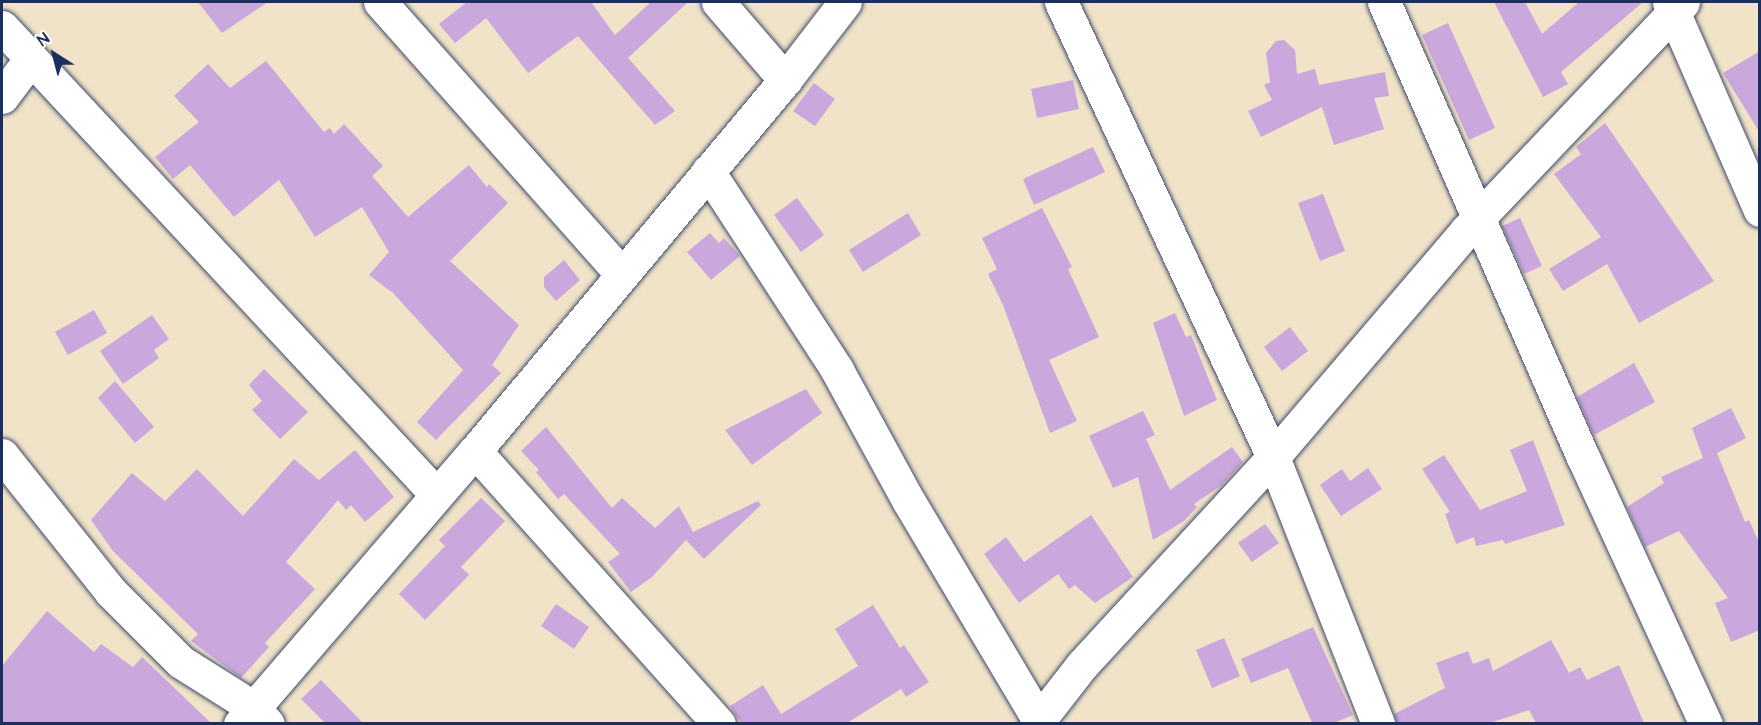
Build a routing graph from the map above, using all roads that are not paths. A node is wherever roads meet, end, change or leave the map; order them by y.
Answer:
1 (380, 2) edge
2 (718, 2) edge
3 (845, 2) edge
4 (1061, 2) edge
5 (1384, 2) edge
6 (1675, 5) edge
7 (2, 27) edge
8 (29, 61) junction
9 (785, 80) junction
10 (2, 97) edge
11 (708, 171) junction
12 (1760, 210) edge
13 (1480, 215) junction
14 (621, 273) junction
15 (475, 451) junction
16 (2, 455) edge
17 (1273, 457) junction
18 (436, 494) junction
19 (254, 718) edge
20 (1039, 722) edge
21 (719, 723) edge
22 (1378, 723) edge
23 (1706, 723) edge

1 - 14 street
2 - 9 street
3 - 9 street
4 - 17 street
5 - 13 street
6 - 12 street
6 - 13 street
7 - 8 street
8 - 10 street
8 - 18 street
9 - 11 street
11 - 14 street
11 - 20 street
13 - 17 street
13 - 23 street
14 - 15 street
15 - 18 street
15 - 21 street
16 - 19 street
17 - 20 street
17 - 22 street
18 - 19 street

